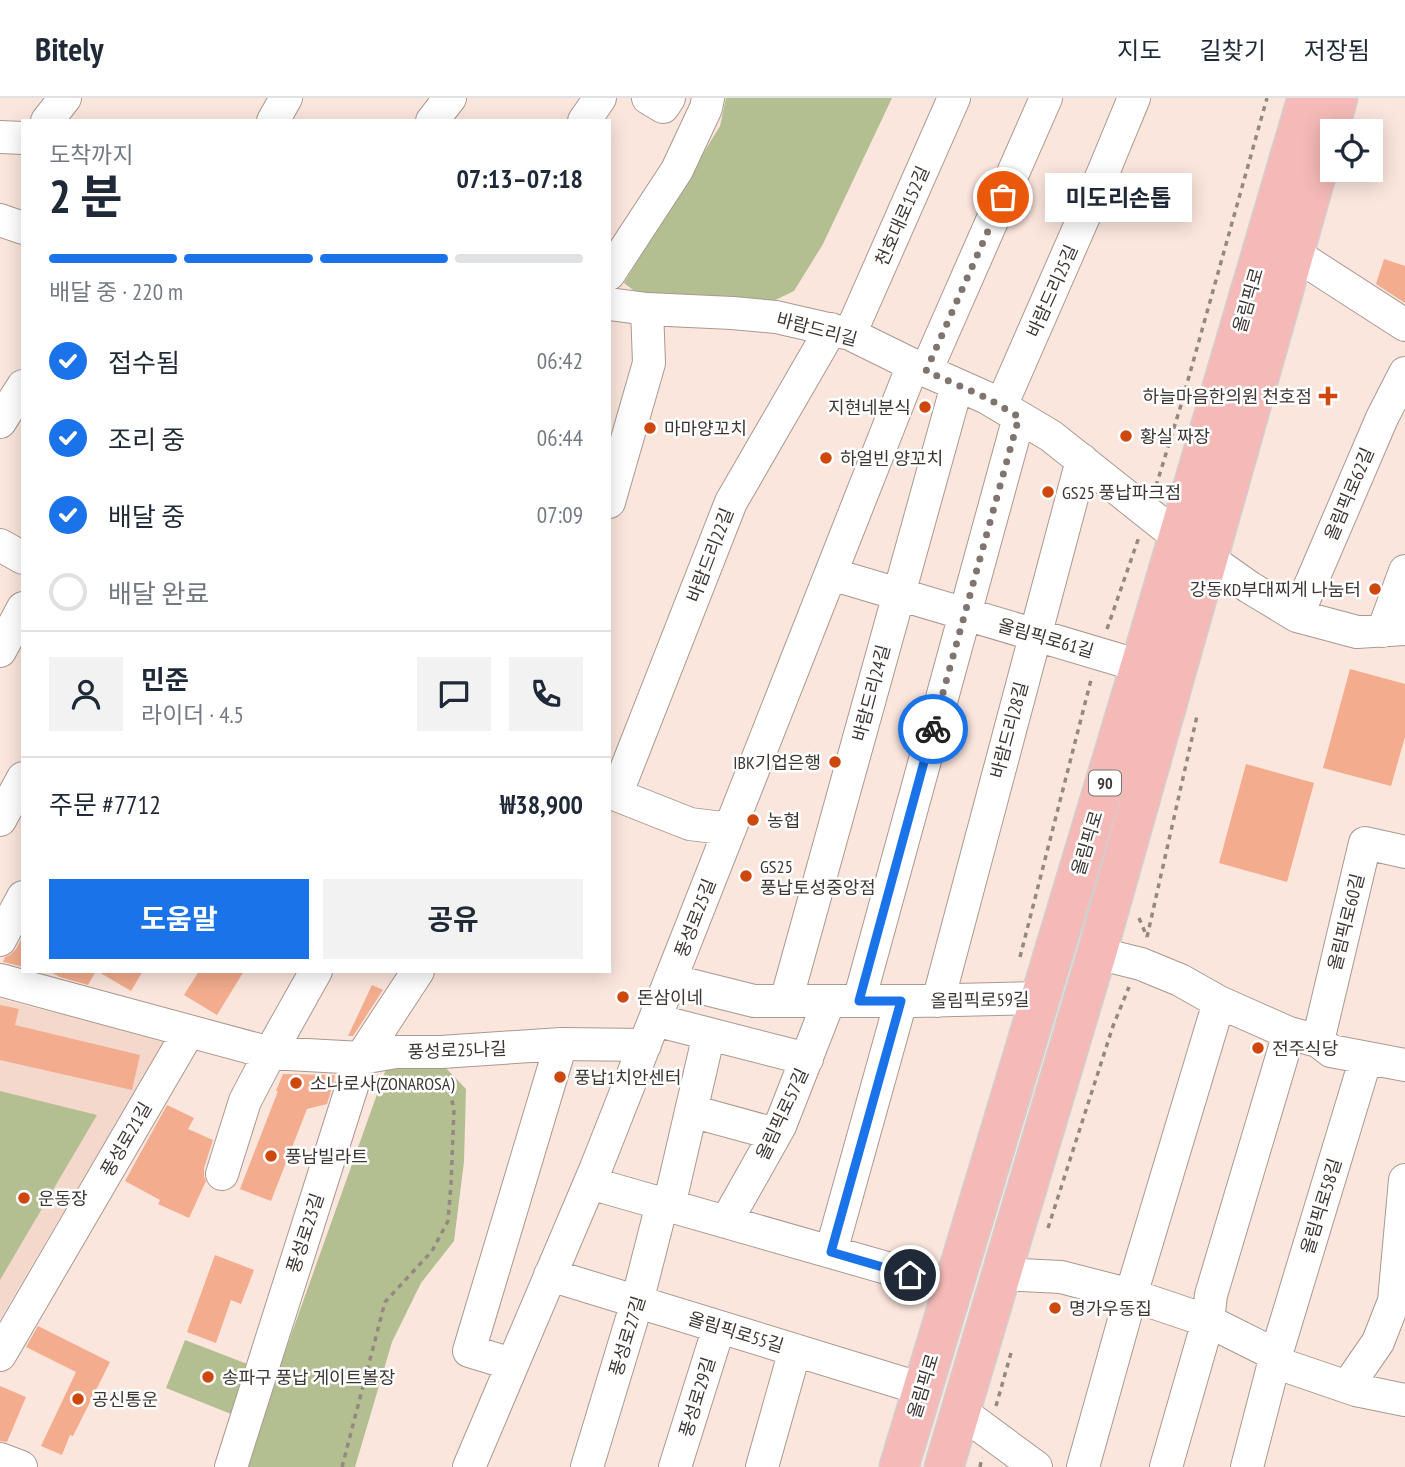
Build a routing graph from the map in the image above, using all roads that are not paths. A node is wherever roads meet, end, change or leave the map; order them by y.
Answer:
1 (65, 98) edge
2 (286, 98) edge
3 (450, 98) edge
4 (600, 98) edge
5 (648, 98) edge
6 (669, 98) edge
7 (708, 98) edge
8 (954, 98) edge
9 (1046, 98) edge
10 (1134, 98) edge
11 (1307, 98) edge
12 (1338, 98) edge
13 (49, 119) edge
14 (274, 119) edge
15 (434, 119) edge
16 (585, 119) edge
17 (0, 137) edge
18 (21, 138) edge
19 (0, 220) edge
20 (21, 227) edge
21 (1295, 254) junction
22 (611, 271) edge
23 (611, 304) edge
24 (647, 309) junction
25 (1405, 326) edge
26 (841, 331) junction
27 (920, 368) junction
28 (1405, 373) edge
29 (957, 385) junction
30 (21, 389) edge
31 (1010, 412) junction
32 (0, 422) edge
33 (1082, 460) junction
34 (611, 495) edge
35 (0, 545) edge
36 (1193, 547) junction
37 (21, 557) edge
38 (1405, 572) edge
39 (831, 574) junction
40 (898, 594) junction
41 (21, 612) edge
42 (964, 614) junction
43 (1297, 616) junction
44 (1394, 630) edge
45 (1034, 635) junction
46 (0, 651) edge
47 (1140, 666) junction
48 (21, 782) edge
49 (613, 794) edge
50 (0, 820) edge
51 (730, 829) junction
52 (1405, 852) edge
53 (21, 901) edge
54 (0, 940) edge
55 (1097, 953) junction
56 (315, 973) edge
57 (417, 973) edge
58 (0, 980) edge
59 (670, 981) junction
60 (1024, 999) junction
61 (786, 1001) junction
62 (844, 1001) junction
63 (901, 1001) junction
64 (938, 1001) junction
65 (1219, 1002) junction
66 (189, 1031) junction
67 (650, 1032) junction
68 (709, 1034) junction
69 (1303, 1037) junction
70 (561, 1044) junction
71 (270, 1053) junction
72 (361, 1058) junction
73 (1366, 1058) junction
74 (1403, 1058) edge
75 (807, 1059) junction
76 (691, 1111) junction
77 (775, 1134) junction
78 (222, 1174) dead end
79 (1405, 1180) edge
80 (590, 1183) junction
81 (665, 1205) junction
82 (726, 1222) junction
83 (831, 1252) junction
84 (1001, 1274) junction
85 (550, 1275) junction
86 (953, 1287) junction
87 (1130, 1296) junction
88 (637, 1302) junction
89 (1399, 1303) edge
90 (1208, 1321) junction
91 (719, 1327) junction
92 (795, 1350) junction
93 (0, 1355) edge
94 (1275, 1359) junction
95 (512, 1364) junction
96 (1347, 1387) junction
97 (922, 1389) junction
98 (1405, 1400) edge
99 (974, 1422) junction
100 (0, 1460) edge
101 (21, 1467) edge
102 (231, 1467) edge
103 (469, 1467) edge
104 (587, 1467) edge
105 (675, 1467) edge
106 (762, 1467) edge
107 (899, 1467) edge
108 (944, 1467) edge
109 (1036, 1467) edge
110 (1083, 1467) edge
111 (1166, 1467) edge
112 (1247, 1467) edge

1 - 13 street
2 - 14 street
3 - 15 street
4 - 16 street
5 - 6 street
7 - 22 street
8 - 26 street, 천호대로152길
9 - 27 street, 풍성로25길
10 - 31 street, 바람드리25길
11 - 36 main road, 올림픽로 / 90
12 - 21 main road, 올림픽로 / 90
17 - 18 street
19 - 20 street
21 - 25 street
21 - 36 main road, 올림픽로 / 90
23 - 24 street, 바람드리길
24 - 26 street, 바람드리길
24 - 34 street
26 - 27 street, 바람드리길
26 - 49 street, 바람드리22길
27 - 29 street, 바람드리길
27 - 39 street, 풍성로25길
28 - 43 street, 올림픽로62길
29 - 31 street, 바람드리길
29 - 40 street, 바람드리24길
30 - 32 street
31 - 33 street, 바람드리길
31 - 42 street, 바람드리25길
33 - 36 street, 바람드리길
33 - 45 street, 바람드리28길
35 - 37 street
36 - 43 street
36 - 47 main road, 올림픽로 / 90
36 - 55 main road, 올림픽로 / 90
38 - 44 street
39 - 40 street, 올림픽로61길
39 - 51 street, 풍성로25길
40 - 42 street, 올림픽로61길
40 - 61 street, 바람드리24길
41 - 46 street
42 - 45 street, 올림픽로61길
42 - 62 street, 올림픽로57길
43 - 44 street
45 - 47 street, 올림픽로61길
45 - 64 street, 바람드리28길
47 - 60 main road, 올림픽로 / 90
48 - 50 street
49 - 51 street
51 - 59 street, 풍성로25길
52 - 69 street, 올림픽로60길
53 - 54 street
55 - 65 street
55 - 84 main road, 올림픽로 / 90
56 - 71 street
57 - 72 street, 풍성로23길
58 - 66 street, 풍성로25나길
59 - 61 street, 올림픽로59길
59 - 67 street, 풍성로25길
60 - 64 street, 올림픽로59길
60 - 86 main road, 올림픽로 / 90
61 - 62 street, 올림픽로59길
62 - 63 street, 올림픽로59길
62 - 75 street, 올림픽로57길
63 - 64 street, 올림픽로59길
63 - 83 street
65 - 69 street
65 - 87 street
66 - 71 street, 풍성로25나길
66 - 93 street, 풍성로21길
67 - 68 street, 풍성로25나길
67 - 70 street, 풍성로25나길
67 - 80 street, 풍성로25길
68 - 75 street, 풍성로25나길
68 - 76 street, 풍성로27길
69 - 73 street
69 - 90 street
70 - 72 street, 풍성로25나길
70 - 95 street
71 - 72 street, 풍성로25나길
71 - 78 street
72 - 102 street, 풍성로23길
73 - 74 street
73 - 94 street, 올림픽로58길
75 - 77 street, 올림픽로57길
76 - 77 street
76 - 81 street, 풍성로27길
77 - 82 street, 올림픽로57길
79 - 89 street
80 - 81 street
80 - 85 street, 풍성로25길
81 - 82 street
81 - 88 street, 풍성로27길
82 - 83 street
83 - 86 street
84 - 87 street
84 - 99 main road, 올림픽로 / 90
85 - 88 street, 올림픽로55길
85 - 95 street, 풍성로25길
86 - 97 main road, 올림픽로 / 90
87 - 90 street
87 - 110 street
88 - 91 street, 올림픽로55길
88 - 104 street, 풍성로27길
89 - 96 street
90 - 94 street
90 - 111 street
91 - 92 street, 올림픽로55길
91 - 105 street, 풍성로29길
92 - 97 street, 올림픽로55길
92 - 106 street
94 - 96 street
94 - 112 street, 올림픽로58길
95 - 103 street, 풍성로25길
96 - 98 street
97 - 107 main road, 올림픽로 / 90
99 - 108 main road, 올림픽로 / 90
99 - 109 street
100 - 101 street

